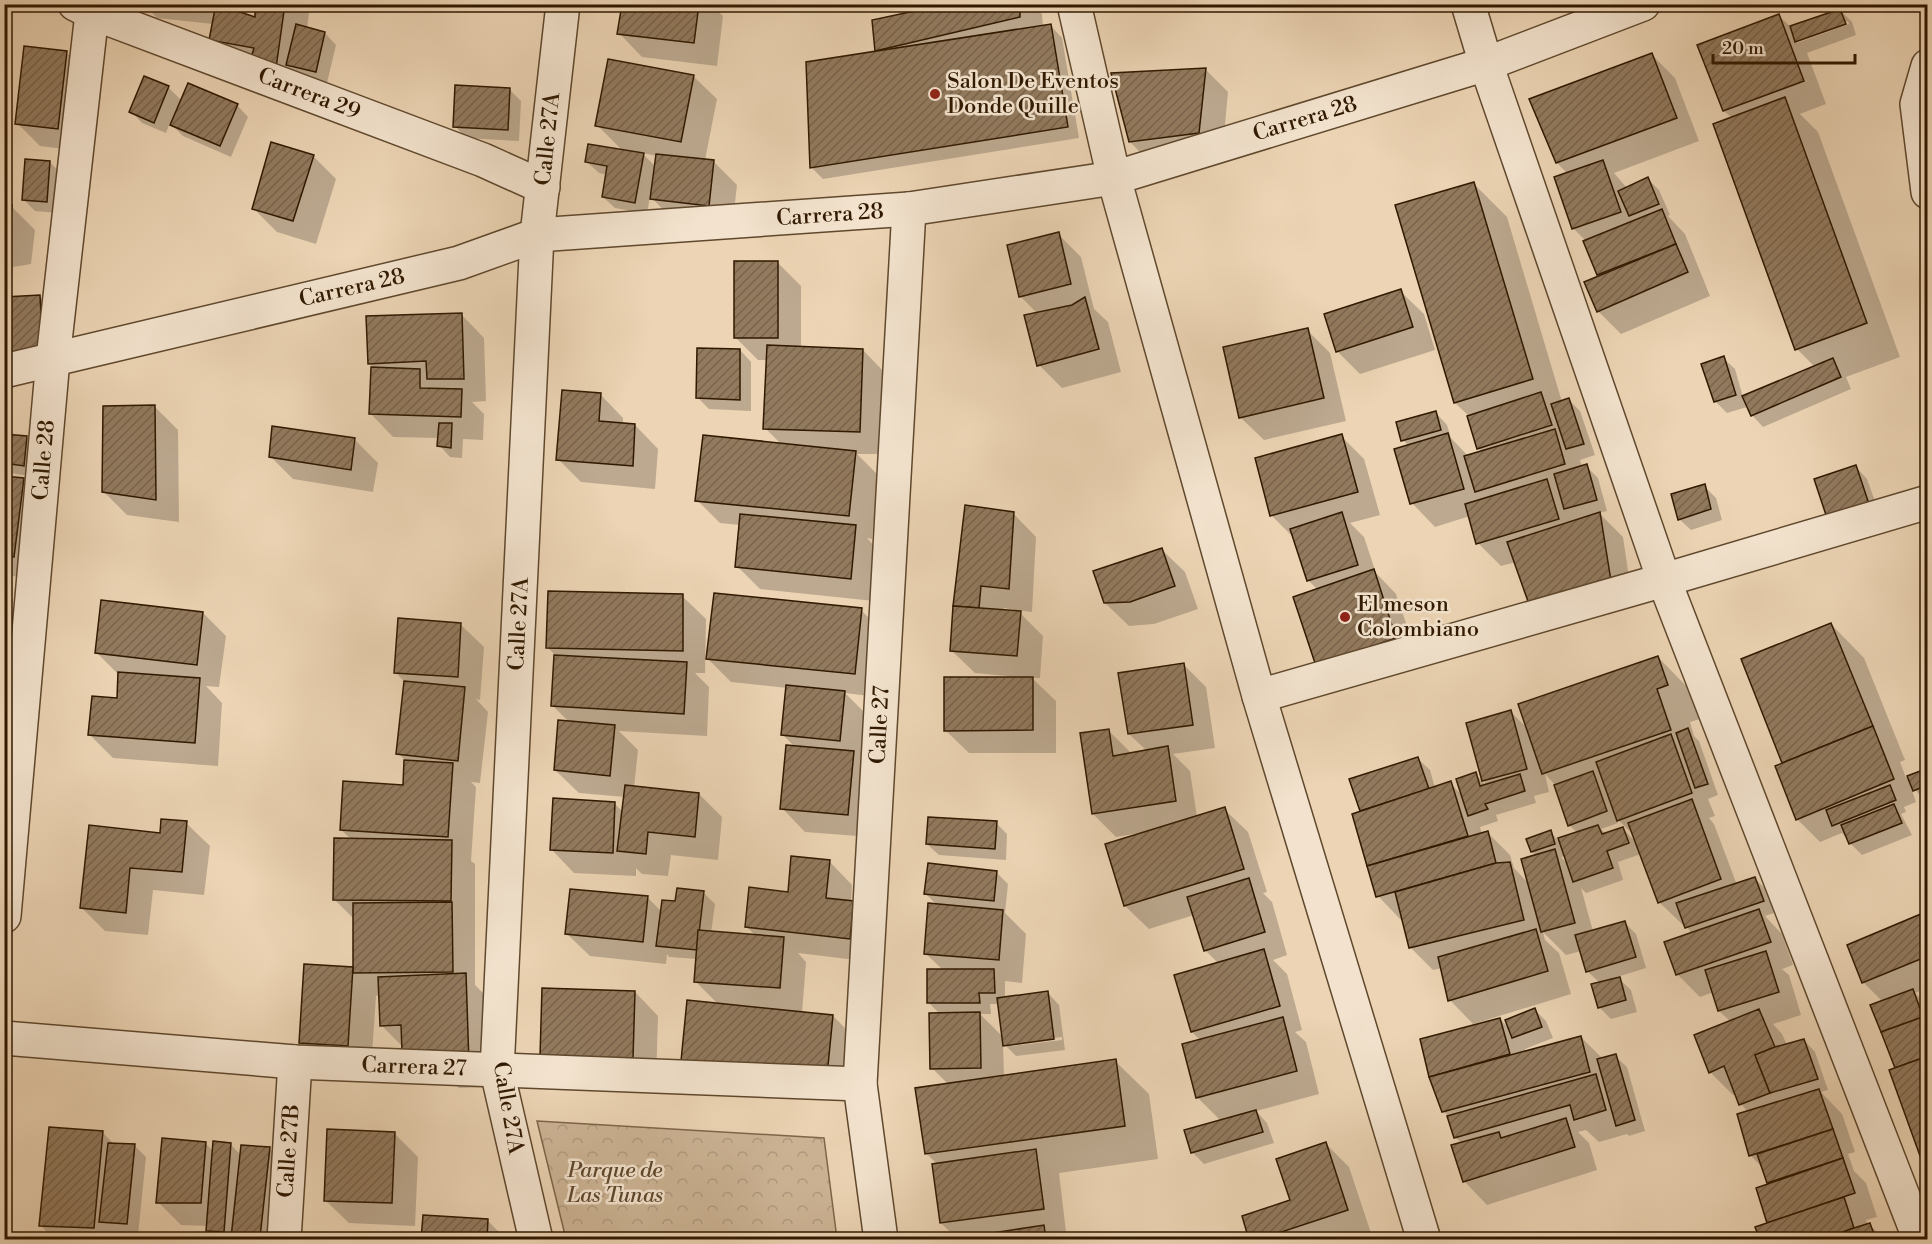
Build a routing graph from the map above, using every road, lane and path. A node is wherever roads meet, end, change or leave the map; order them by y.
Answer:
1 (563, 4) edge
2 (1074, 4) edge
3 (1468, 4) edge
4 (1643, 4) edge
5 (87, 7) edge
6 (1486, 64) junction
7 (1928, 66) edge
8 (1114, 178) junction
9 (543, 187) junction
10 (1928, 192) edge
11 (909, 209) junction
12 (537, 235) junction
13 (53, 359) junction
14 (4, 371) edge
15 (1928, 502) edge
16 (1664, 580) junction
17 (1259, 696) junction
18 (4, 916) edge
19 (4, 1038) edge
20 (295, 1062) junction
21 (497, 1071) junction
22 (860, 1084) junction
23 (284, 1239) edge
24 (536, 1239) edge
25 (881, 1239) edge
26 (1424, 1239) edge
27 (1920, 1239) edge

1 - 9 street, Calle 27A
2 - 8 street
3 - 6 street
4 - 6 street, Carrera 28
5 - 9 street, Carrera 29
5 - 13 street, Calle 28
6 - 8 street, Carrera 28
6 - 16 street
7 - 10 street
8 - 11 street, Carrera 28
8 - 17 street
9 - 12 street, Calle 27A
11 - 12 street, Carrera 28
11 - 22 street, Calle 27
12 - 13 street, Carrera 28
12 - 21 street, Calle 27A
13 - 14 street, Carrera 28
13 - 18 street, Calle 28
15 - 16 street
16 - 17 street
16 - 27 street
17 - 26 street
19 - 20 street, Carrera 27
20 - 21 street, Carrera 27
20 - 23 street, Calle 27B
21 - 22 street, Carrera 27
21 - 24 street, Calle 27A
22 - 25 street, Calle 27

